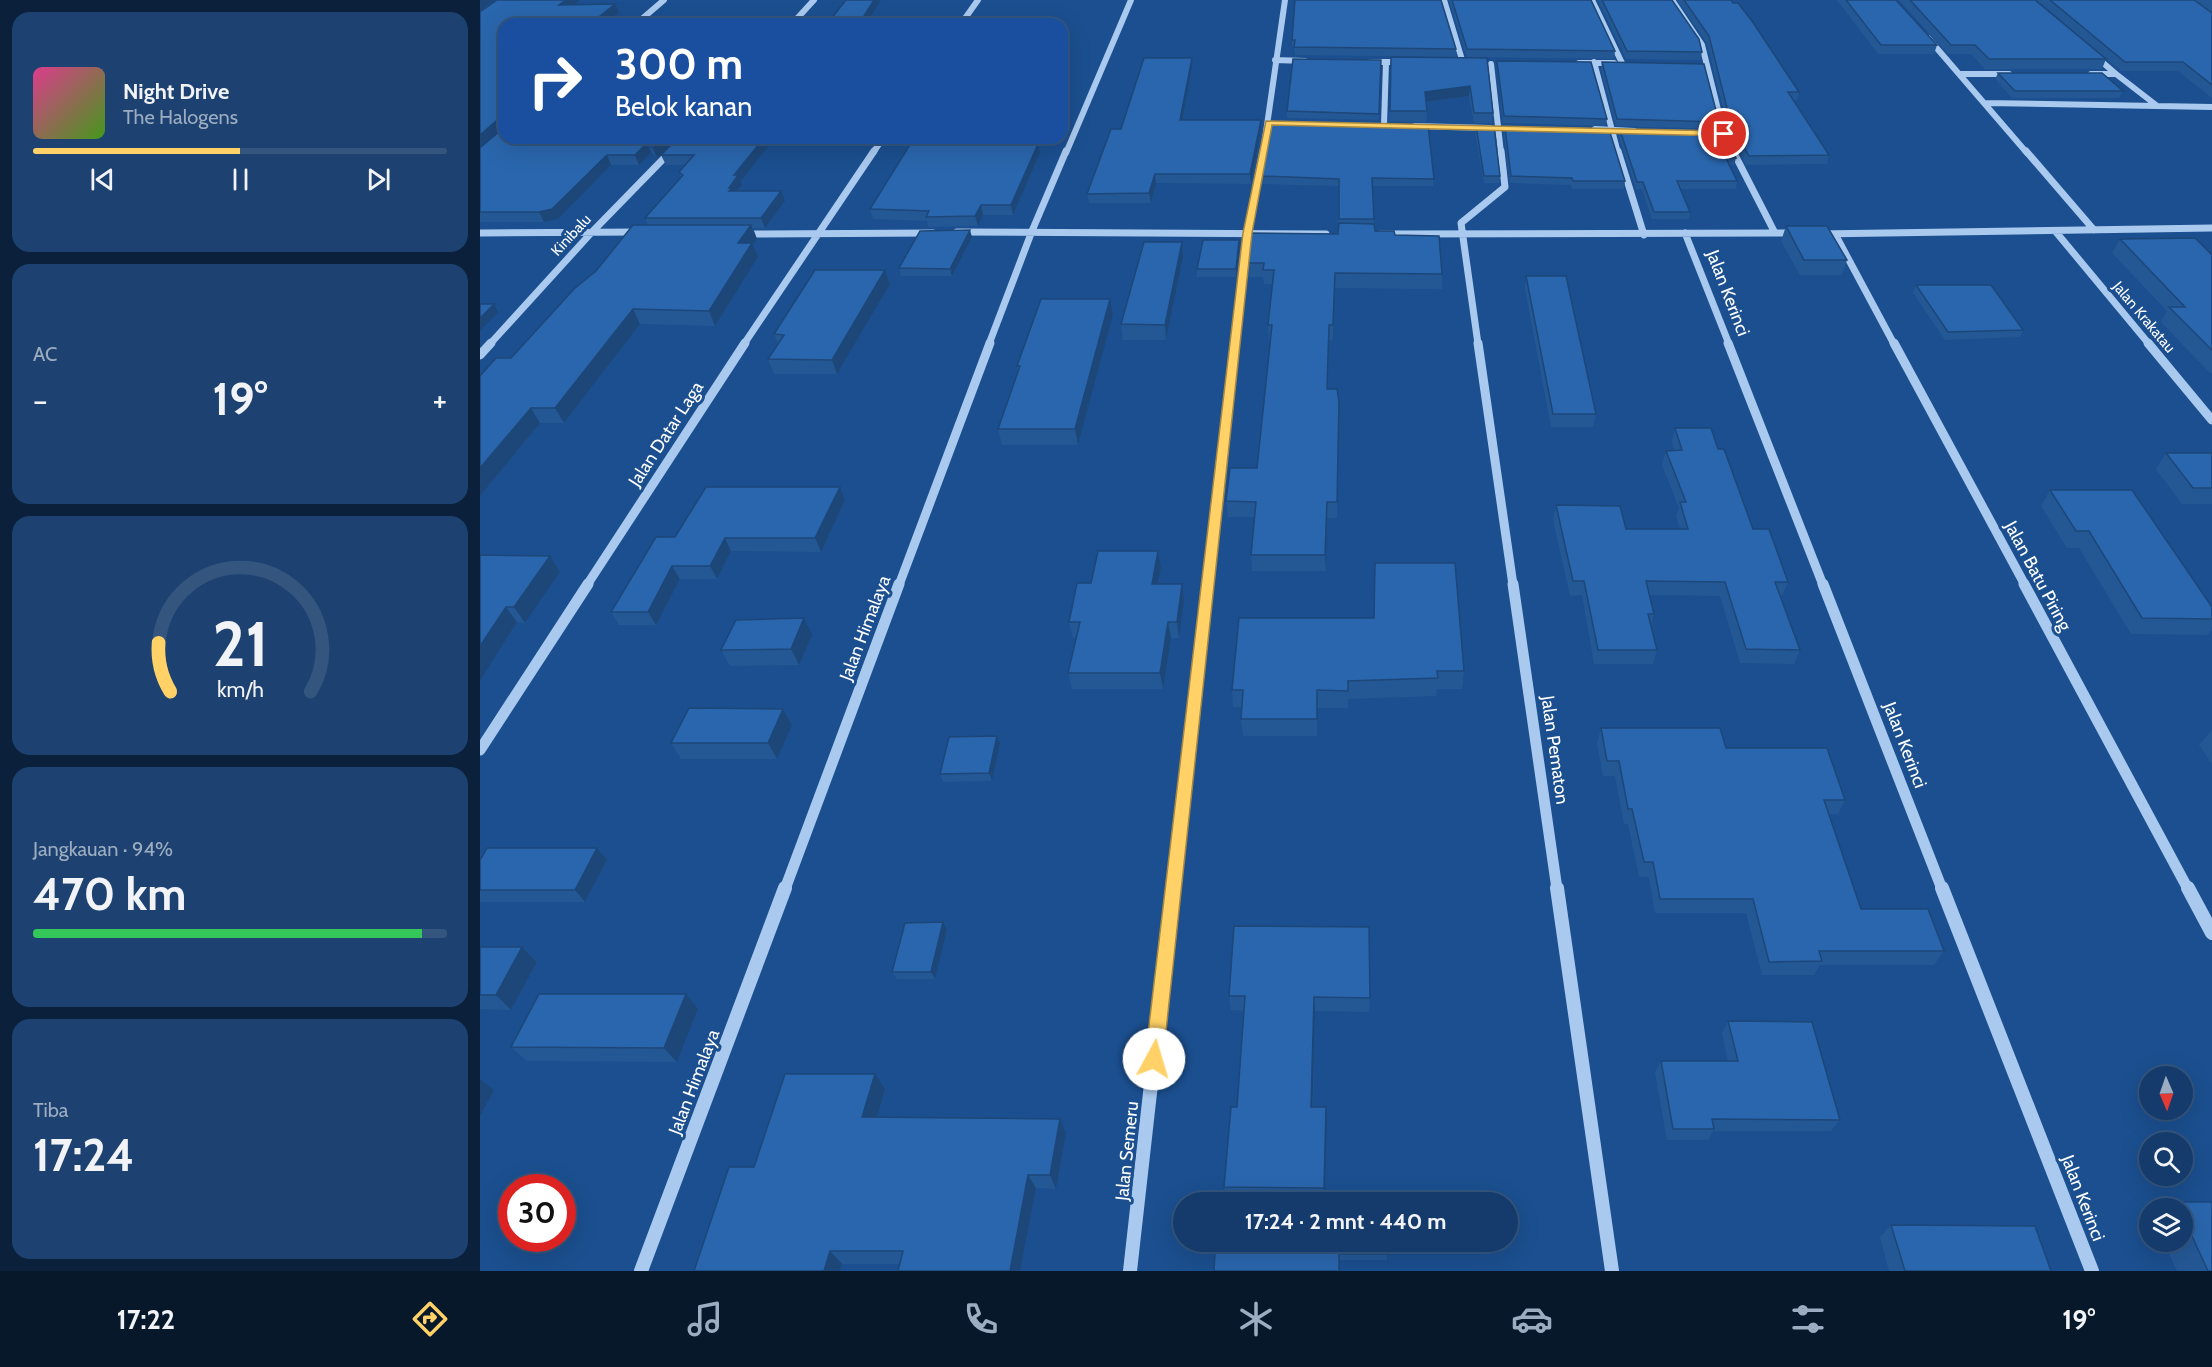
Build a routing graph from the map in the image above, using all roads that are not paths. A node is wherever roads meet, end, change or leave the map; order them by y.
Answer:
1 (664, 0) edge
2 (814, 0) edge
3 (978, 0) edge
4 (1131, 0) edge
5 (1285, 0) edge
6 (1444, 0) edge
7 (1592, 0) edge
8 (1672, 0) edge
9 (643, 18) edge
10 (798, 18) edge
11 (965, 18) edge
12 (1924, 34) edge
13 (2090, 51) edge
14 (1275, 60) junction
15 (1308, 61) edge
16 (1364, 62) edge
17 (1386, 62) junction
18 (1408, 62) edge
19 (1594, 62) junction
20 (1452, 63) edge
21 (1462, 63) junction
22 (1472, 63) edge
23 (1571, 63) edge
24 (1622, 63) junction
25 (1634, 63) edge
26 (1482, 64) edge
27 (1491, 64) junction
28 (1503, 64) edge
29 (1698, 65) edge
30 (1707, 65) junction
31 (1961, 74) junction
32 (2021, 74) edge
33 (2080, 74) edge
34 (2116, 74) junction
35 (1985, 103) junction
36 (2156, 105) junction
37 (2212, 107) edge
38 (1372, 125) edge
39 (1384, 125) junction
40 (1395, 125) edge
41 (1407, 126) edge
42 (1498, 128) junction
43 (1509, 128) edge
44 (1588, 129) edge
45 (1611, 130) junction
46 (1644, 131) edge
47 (1712, 133) edge
48 (1724, 134) junction
49 (678, 144) edge
50 (879, 144) edge
51 (2212, 228) edge
52 (2094, 230) junction
53 (1032, 231) junction
54 (591, 232) junction
55 (948, 232) edge
56 (2056, 232) junction
57 (651, 233) edge
58 (936, 233) edge
59 (1247, 233) junction
60 (1685, 233) junction
61 (1775, 233) junction
62 (480, 234) edge
63 (734, 234) edge
64 (816, 234) junction
65 (1331, 234) edge
66 (1367, 234) edge
67 (1835, 234) junction
68 (1462, 235) junction
69 (1644, 235) junction
70 (480, 355) edge
71 (2212, 420) edge
72 (480, 750) edge
73 (2212, 933) edge
74 (641, 1271) edge
75 (1130, 1271) edge
76 (1612, 1271) edge
77 (2092, 1271) edge

1 - 9 street
2 - 10 street
3 - 11 street
4 - 53 street, Jalan Himalaya
5 - 14 street, Jalan Semeru
6 - 21 street
7 - 24 street
8 - 30 street
12 - 31 street
13 - 34 street
14 - 15 street
14 - 59 street, Jalan Semeru
16 - 17 street
17 - 18 street
17 - 39 street
19 - 23 street
19 - 24 street
19 - 45 street
20 - 21 street
21 - 22 street
24 - 25 street
26 - 27 street
27 - 28 street
27 - 42 street
29 - 30 street
30 - 48 street
31 - 32 street
31 - 35 street
33 - 34 street
34 - 36 street
35 - 36 street
35 - 52 street
36 - 37 street
38 - 39 street
39 - 40 street
41 - 42 street
42 - 43 street
42 - 68 street
44 - 45 street
45 - 46 street
45 - 69 street
47 - 48 street
48 - 61 street
49 - 54 street, Kinibalu
50 - 64 street, Jalan Datar Laga
51 - 52 street
52 - 56 street
53 - 55 street
53 - 59 street
53 - 74 street, Jalan Himalaya
54 - 57 street
54 - 62 street
54 - 70 street, Kinibalu
56 - 67 street
56 - 71 street, Jalan Krakatau
58 - 64 street
59 - 65 street
59 - 75 street, Jalan Semeru
60 - 61 street
60 - 69 street
60 - 77 street, Jalan Kerinci
61 - 67 street
63 - 64 street
64 - 72 street, Jalan Datar Laga
66 - 68 street
67 - 73 street, Jalan Batu Piring
68 - 69 street
68 - 76 street, Jalan Pematon

